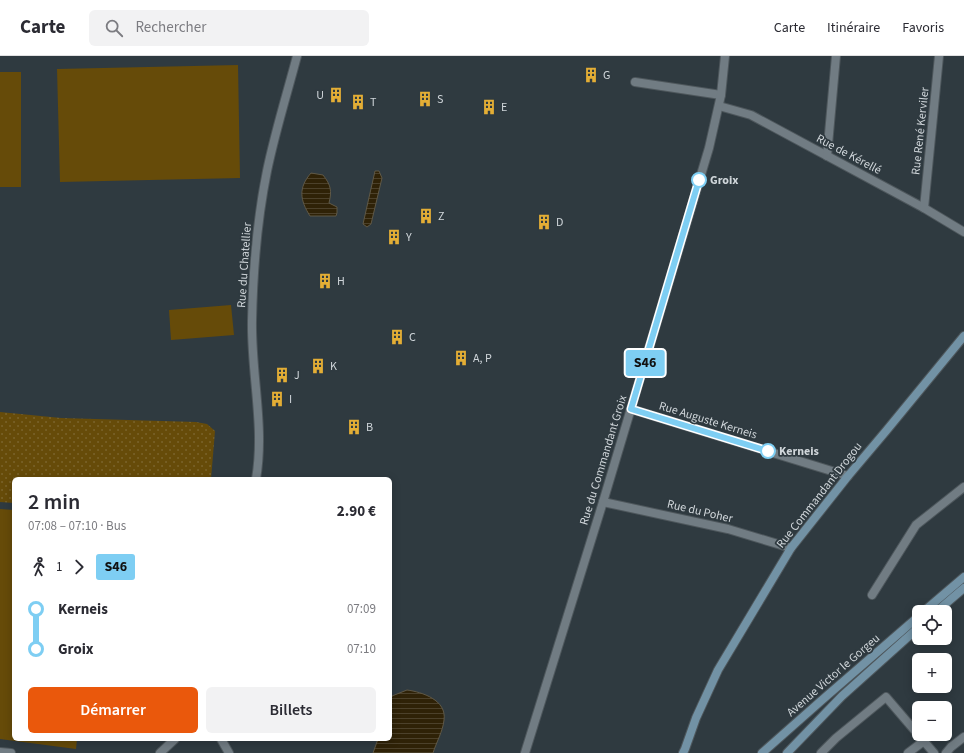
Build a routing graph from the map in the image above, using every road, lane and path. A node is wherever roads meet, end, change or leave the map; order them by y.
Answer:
1 (297, 56) edge
2 (725, 56) edge
3 (836, 56) edge
4 (939, 56) edge
5 (635, 82) dead end
6 (721, 95) junction
7 (719, 106) junction
8 (827, 156) junction
9 (924, 208) junction
10 (964, 232) edge
11 (964, 336) edge
12 (631, 409) junction
13 (848, 476) junction
14 (256, 477) edge
15 (964, 487) edge
16 (603, 502) junction
17 (791, 548) junction
18 (964, 577) edge
19 (964, 588) edge
20 (872, 595) dead end
21 (931, 605) edge
22 (944, 605) edge
23 (912, 622) edge
24 (912, 633) edge
25 (912, 727) edge
26 (964, 738) edge
27 (173, 741) edge
28 (222, 741) edge
29 (924, 741) joint
30 (0, 752) edge
31 (685, 752) edge
32 (11, 753) edge
33 (160, 753) edge
34 (229, 753) edge
35 (525, 753) edge
36 (762, 753) edge
37 (787, 753) edge
38 (821, 753) edge
39 (908, 753) edge
40 (934, 753) edge
41 (946, 753) edge

1 - 14 street, Rue du Chatellier
2 - 6 street, Rue du Commandant Groix
3 - 8 street
4 - 9 street, Rue René Kerviler
5 - 6 street
6 - 7 street, Rue du Commandant Groix
7 - 8 street, Rue de Kérellé
7 - 12 street, Rue du Commandant Groix
8 - 9 street, Rue de Kérellé
9 - 10 street, Rue de Kérellé
11 - 13 street, Rue Commandant Drogou
12 - 13 street, Rue Auguste Kerneis
12 - 16 street, Rue du Commandant Groix
13 - 17 street, Rue Commandant Drogou
15 - 20 street
16 - 17 street, Rue du Poher
16 - 35 street, Rue du Commandant Groix
17 - 31 street, Rue Commandant Drogou
18 - 21 street
19 - 22 street
23 - 36 street, Avenue Victor le Gorgeu
24 - 37 street, Avenue Victor le Gorgeu
25 - 38 street
26 - 41 street
27 - 33 street
28 - 34 street
29 - 39 street
29 - 40 street
30 - 32 street

